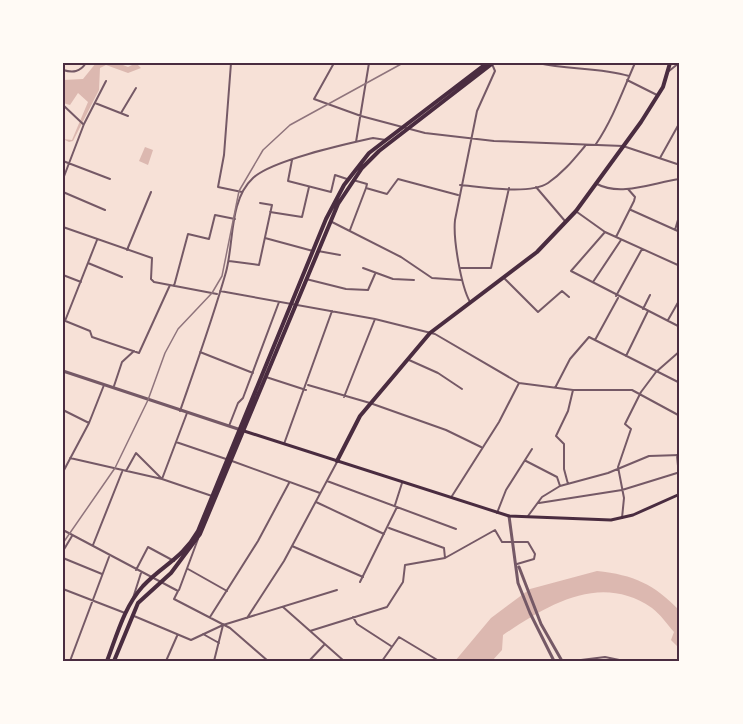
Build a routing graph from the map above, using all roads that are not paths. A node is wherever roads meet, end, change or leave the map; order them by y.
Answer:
1 (86, 63) edge
2 (231, 63) edge
3 (334, 63) edge
4 (369, 63) edge
5 (490, 63) edge
6 (538, 63) edge
7 (635, 63) edge
8 (670, 63) edge
9 (679, 63) edge
10 (63, 70) edge
11 (669, 71) junction
12 (628, 78) junction
13 (106, 81) dead end
14 (136, 88) dead end
15 (658, 95) junction
16 (95, 103) junction
17 (63, 105) edge
18 (121, 113) junction
19 (128, 116) dead end
20 (361, 116) junction
21 (680, 122) edge
22 (83, 124) junction
23 (401, 128) junction
24 (407, 129) junction
25 (397, 136) junction
26 (470, 139) junction
27 (385, 140) junction
28 (356, 142) junction
29 (585, 145) junction
30 (596, 145) junction
31 (623, 146) junction
32 (660, 158) junction
33 (292, 159) junction
34 (63, 161) edge
35 (69, 163) junction
36 (680, 165) edge
37 (680, 178) edge
38 (63, 179) edge
39 (110, 179) dead end
40 (348, 179) junction
41 (353, 180) junction
42 (597, 184) junction
43 (460, 185) junction
44 (309, 187) junction
45 (536, 187) junction
46 (366, 188) junction
47 (508, 188) junction
48 (627, 188) junction
49 (63, 192) edge
50 (151, 192) dead end
51 (242, 192) junction
52 (458, 195) junction
53 (260, 203) dead end
54 (105, 210) dead end
55 (630, 210) junction
56 (576, 211) junction
57 (270, 212) junction
58 (680, 213) edge
59 (235, 219) junction
60 (330, 221) junction
61 (566, 222) junction
62 (63, 227) edge
63 (350, 230) junction
64 (675, 230) junction
65 (605, 232) junction
66 (680, 232) edge
67 (616, 237) junction
68 (265, 238) junction
69 (97, 239) junction
70 (621, 239) junction
71 (642, 249) junction
72 (127, 250) junction
73 (316, 251) junction
74 (340, 255) dead end
75 (229, 261) junction
76 (88, 263) junction
77 (680, 266) edge
78 (363, 268) dead end
79 (461, 268) junction
80 (375, 274) junction
81 (63, 275) edge
82 (122, 278) dead end
83 (504, 278) junction
84 (306, 279) junction
85 (414, 280) dead end
86 (461, 280) junction
87 (81, 282) junction
88 (593, 282) junction
89 (172, 286) junction
90 (219, 292) junction
91 (650, 295) dead end
92 (569, 297) dead end
93 (617, 297) junction
94 (680, 298) edge
95 (279, 301) junction
96 (470, 302) junction
97 (294, 303) junction
98 (644, 309) junction
99 (332, 311) junction
100 (648, 311) junction
101 (375, 319) junction
102 (64, 321) edge
103 (668, 321) junction
104 (680, 327) edge
105 (430, 333) junction
106 (595, 340) junction
107 (134, 351) junction
108 (680, 351) edge
109 (200, 352) junction
110 (626, 356) junction
111 (407, 358) junction
112 (63, 371) edge
113 (656, 372) junction
114 (253, 373) junction
115 (265, 377) junction
116 (519, 383) junction
117 (680, 383) edge
118 (105, 384) junction
119 (308, 385) junction
120 (113, 387) junction
121 (555, 388) junction
122 (462, 389) dead end
123 (306, 390) junction
124 (573, 390) junction
125 (640, 392) junction
126 (344, 397) junction
127 (370, 403) junction
128 (63, 410) edge
129 (180, 411) junction
130 (187, 413) junction
131 (680, 416) edge
132 (89, 423) junction
133 (229, 426) junction
134 (240, 430) junction
135 (176, 442) junction
136 (284, 444) junction
137 (481, 447) junction
138 (532, 449) dead end
139 (678, 455) edge
140 (70, 458) junction
141 (228, 460) junction
142 (337, 461) junction
143 (526, 461) junction
144 (618, 470) junction
145 (63, 472) edge
146 (124, 472) junction
147 (677, 473) junction
148 (162, 479) junction
149 (327, 481) junction
150 (289, 483) junction
151 (402, 483) junction
152 (568, 484) junction
153 (560, 486) junction
154 (680, 488) edge
155 (622, 490) junction
156 (320, 493) junction
157 (680, 494) edge
158 (212, 496) junction
159 (450, 499) junction
160 (316, 502) junction
161 (537, 504) junction
162 (396, 506) junction
163 (497, 513) junction
164 (509, 516) junction
165 (528, 516) junction
166 (622, 518) junction
167 (389, 528) junction
168 (456, 529) dead end
169 (63, 530) edge
170 (200, 534) junction
171 (386, 534) junction
172 (72, 536) junction
173 (513, 540) junction
174 (92, 546) junction
175 (292, 546) junction
176 (63, 549) edge
177 (109, 556) junction
178 (63, 558) edge
179 (445, 558) junction
180 (174, 561) junction
181 (517, 564) junction
182 (188, 569) junction
183 (136, 570) junction
184 (141, 573) junction
185 (103, 574) junction
186 (153, 577) junction
187 (363, 577) junction
188 (160, 581) junction
189 (360, 582) dead end
190 (63, 589) edge
191 (337, 590) dead end
192 (178, 591) junction
193 (227, 591) junction
194 (133, 599) junction
195 (93, 600) junction
196 (283, 607) junction
197 (125, 613) junction
198 (131, 615) junction
199 (210, 617) junction
200 (247, 618) junction
201 (353, 618) junction
202 (223, 625) junction
203 (309, 631) junction
204 (203, 634) junction
205 (178, 635) junction
206 (219, 643) junction
207 (324, 645) junction
208 (392, 646) junction
209 (263, 657) junction
210 (166, 660) edge
211 (70, 661) edge
212 (107, 661) edge
213 (114, 661) edge
214 (172, 661) edge
215 (214, 661) edge
216 (262, 661) edge
217 (268, 661) edge
218 (309, 661) edge
219 (344, 661) edge
220 (382, 661) edge
221 (439, 661) edge
222 (554, 661) edge
223 (561, 661) edge
224 (573, 661) edge
225 (624, 661) edge

1 - 10 street
2 - 51 street
3 - 20 street
4 - 20 street
5 - 23 main road
5 - 24 main road
5 - 26 street
6 - 12 street
7 - 12 street
8 - 11 main road
9 - 11 street
11 - 15 main road
12 - 15 street
12 - 30 street
13 - 16 street
14 - 18 street
15 - 31 main road
16 - 18 street
16 - 22 street
17 - 22 street
18 - 19 street
20 - 23 street
20 - 28 street
21 - 32 street
22 - 35 street
23 - 24 street
23 - 27 main road
24 - 25 main road
24 - 26 street
25 - 27 street
25 - 41 main road
26 - 29 street
26 - 43 street
27 - 28 street
27 - 40 main road
28 - 33 street
29 - 30 street
29 - 45 street
30 - 31 street
31 - 32 street
31 - 42 main road
32 - 36 street
33 - 44 street
33 - 51 street
34 - 35 street
35 - 38 street
35 - 39 street
37 - 48 street
40 - 44 street
40 - 73 main road
41 - 46 street
41 - 60 main road
42 - 48 street
42 - 56 main road
43 - 47 street
43 - 52 street
44 - 57 street
45 - 47 street
45 - 61 street
46 - 52 street
46 - 63 street
47 - 79 street
48 - 55 street
49 - 54 street
50 - 72 street
51 - 59 street
52 - 79 street
53 - 57 street
55 - 64 street
55 - 67 street
56 - 61 main road
56 - 65 street
57 - 68 street
58 - 64 street
59 - 75 street
59 - 89 street
60 - 63 street
60 - 73 main road
61 - 83 main road
62 - 69 street
63 - 86 street
64 - 66 street
65 - 67 street
65 - 88 street
67 - 70 street
68 - 73 street
68 - 75 street
69 - 72 street
69 - 76 street
70 - 71 street
70 - 88 street
71 - 77 street
71 - 93 street
72 - 89 street
73 - 74 street
73 - 84 main road
73 - 97 main road
75 - 90 street
76 - 82 street
76 - 87 street
78 - 80 street
79 - 86 street
80 - 84 street
80 - 85 street
81 - 87 street
83 - 92 street
83 - 96 main road
84 - 97 main road
86 - 96 street
87 - 102 street
88 - 93 street
89 - 90 street
89 - 107 street
90 - 95 street
90 - 109 street
91 - 98 street
93 - 98 street
93 - 106 street
94 - 103 street
95 - 97 street
95 - 114 street
96 - 105 main road
97 - 99 street
97 - 115 main road
97 - 134 main road
98 - 100 street
99 - 101 street
99 - 119 street
100 - 103 street
100 - 110 street
101 - 105 street
101 - 126 street
102 - 107 street
103 - 104 street
105 - 111 main road
105 - 116 street
106 - 110 street
106 - 121 street
107 - 120 street
108 - 113 street
109 - 114 street
109 - 129 street
110 - 113 street
111 - 122 street
111 - 127 main road
112 - 118 street
113 - 117 street
113 - 125 street
114 - 133 street
115 - 123 street
115 - 134 main road
116 - 121 street
116 - 137 street
118 - 120 street
118 - 132 street
119 - 123 street
119 - 126 street
120 - 129 street
121 - 124 street
123 - 136 street
124 - 125 street
124 - 152 street
125 - 131 street
125 - 144 street
126 - 127 street
127 - 137 street
127 - 142 main road
128 - 132 street
129 - 130 street
130 - 133 street
130 - 135 street
132 - 140 street
133 - 134 street
134 - 136 main road
134 - 141 main road
135 - 141 street
135 - 148 street
136 - 142 main road
137 - 159 street
138 - 143 street
139 - 144 street
139 - 147 street
140 - 145 street
140 - 146 street
141 - 150 street
141 - 158 main road
141 - 170 main road
142 - 149 street
142 - 151 main road
143 - 153 street
143 - 163 street
144 - 152 street
144 - 155 street
146 - 148 street
146 - 148 street
146 - 174 street
147 - 154 street
147 - 155 street
148 - 158 street
149 - 156 street
149 - 162 street
150 - 156 street
150 - 193 street
151 - 159 main road
151 - 162 street
152 - 153 street
153 - 161 street
155 - 161 street
155 - 166 street
156 - 160 street
157 - 166 main road
158 - 180 main road
159 - 163 main road
160 - 171 street
160 - 175 street
161 - 165 street
162 - 167 street
162 - 168 street
163 - 164 main road
164 - 165 main road
164 - 173 street
165 - 166 main road
167 - 171 street
167 - 179 street
169 - 172 street
170 - 182 street
170 - 188 main road
171 - 187 street
172 - 174 street
172 - 176 street
173 - 179 street
173 - 181 street
173 - 181 street
174 - 177 street
175 - 187 street
175 - 200 street
177 - 183 street
177 - 185 street
178 - 185 street
179 - 201 street
180 - 183 street
180 - 186 main road
181 - 222 street
181 - 223 street
182 - 192 street
182 - 193 street
183 - 184 street
184 - 186 street
184 - 194 street
185 - 195 street
186 - 188 street
186 - 194 main road
187 - 189 street
188 - 192 street
188 - 198 main road
190 - 195 street
191 - 196 street
192 - 199 street
193 - 199 street
194 - 197 main road
195 - 197 street
195 - 211 street
196 - 200 street
196 - 203 street
197 - 212 main road
198 - 205 street
198 - 213 main road
199 - 202 street
200 - 202 street
201 - 203 street
201 - 208 street
202 - 204 street
202 - 206 street
202 - 209 street
203 - 207 street
204 - 205 street
204 - 206 street
205 - 210 street
206 - 215 street
207 - 218 street
207 - 219 street
208 - 220 street
208 - 221 street
209 - 216 street
209 - 217 street
210 - 214 street
224 - 225 street

